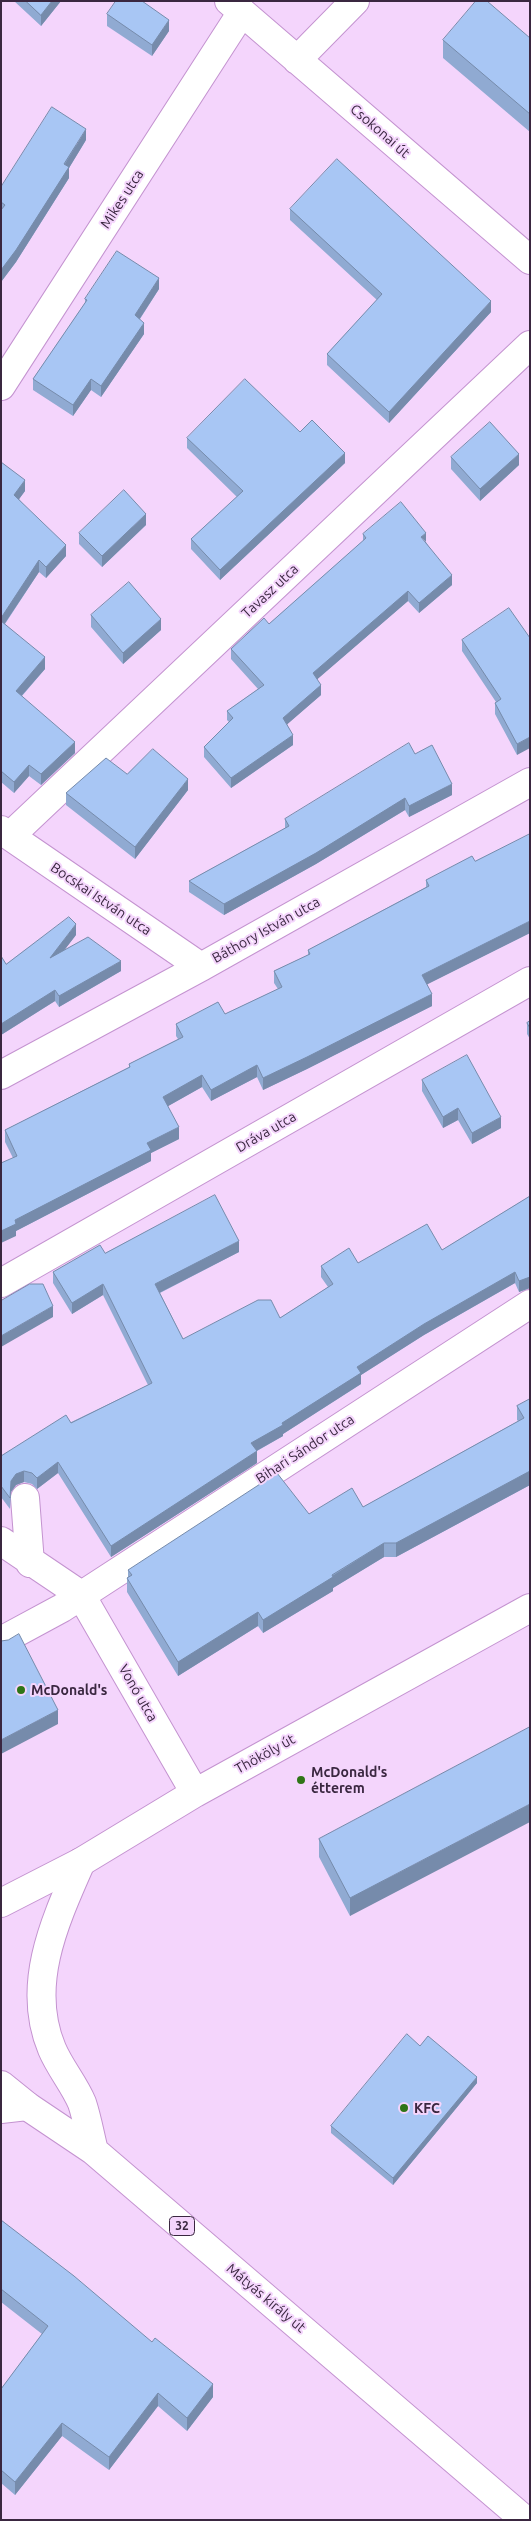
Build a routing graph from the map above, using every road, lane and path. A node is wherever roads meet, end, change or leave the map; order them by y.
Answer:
1 (355, 1) edge
2 (236, 7) edge
3 (297, 60) junction
4 (530, 260) edge
5 (530, 345) edge
6 (1, 386) edge
7 (530, 782) edge
8 (6, 833) edge
9 (201, 967) junction
10 (530, 981) edge
11 (1, 1075) edge
12 (1, 1283) edge
13 (530, 1304) edge
14 (25, 1498) dead end
15 (1, 1541) edge
16 (30, 1563) junction
17 (81, 1595) junction
18 (530, 1608) edge
19 (1, 1641) edge
20 (194, 1793) junction
21 (81, 1862) junction
22 (1, 1903) edge
23 (1, 2085) edge
24 (14, 2108) edge
25 (94, 2151) junction
26 (525, 2520) edge

1 - 3 street
2 - 3 street, Csokonai út
2 - 6 street, Mikes utca
3 - 4 street, Csokonai út
5 - 8 street, Tavasz utca
7 - 9 street, Báthory István utca
8 - 9 street, Bocskai István utca
9 - 11 street, Báthory István utca
10 - 12 street, Dráva utca
13 - 17 street, Bihari Sándor utca
14 - 16 street
15 - 16 street, Vonó utca
16 - 17 street, Vonó utca
17 - 19 street
17 - 20 street, Vonó utca
18 - 20 street, Thököly út
20 - 21 street, Thököly út
21 - 22 street, Thököly út
21 - 25 street
23 - 24 street, Mátyás király út / 32
24 - 25 street, Mátyás király út / 32
25 - 26 street, Mátyás király út / 32

